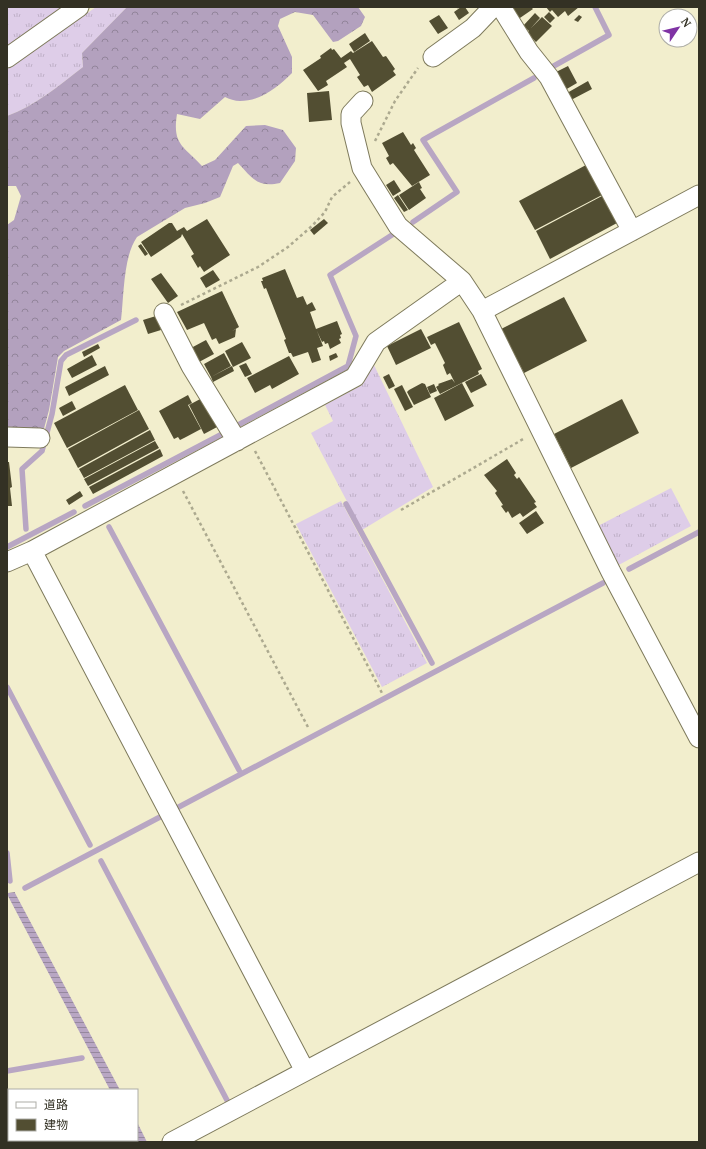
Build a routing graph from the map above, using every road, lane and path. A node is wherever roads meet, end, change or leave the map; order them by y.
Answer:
1 (80, 7) edge
2 (493, 7) edge
3 (501, 7) edge
4 (433, 57) joint
5 (7, 58) edge
6 (363, 101) dead end
7 (362, 168) junction
8 (699, 196) edge
9 (632, 231) junction
10 (462, 281) junction
11 (482, 311) junction
12 (164, 314) joint
13 (541, 430) junction
14 (7, 437) edge
15 (40, 438) dead end
16 (242, 439) junction
17 (174, 475) junction
18 (401, 510) dead end
19 (32, 551) junction
20 (7, 562) edge
21 (383, 695) dead end
22 (309, 729) dead end
23 (699, 738) edge
24 (699, 862) edge
25 (305, 1071) junction
26 (172, 1142) edge

1 - 5 street
2 - 4 street
3 - 9 street
4 - 7 path
6 - 7 street
7 - 10 street
7 - 12 path
8 - 9 street
9 - 11 street
10 - 11 street
10 - 16 street
11 - 13 street
12 - 16 street
13 - 18 path
13 - 23 street
14 - 15 street
16 - 17 street
16 - 21 path
17 - 19 street
17 - 22 path
19 - 20 street
19 - 25 street
24 - 25 street
25 - 26 street

